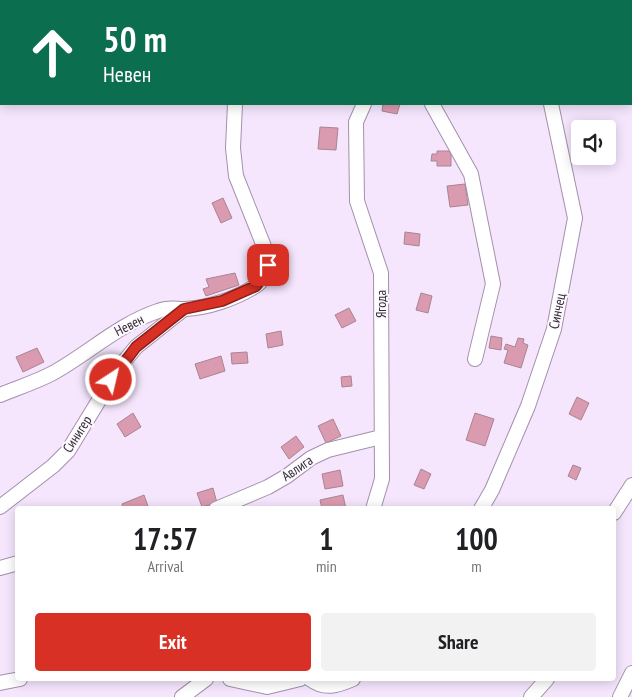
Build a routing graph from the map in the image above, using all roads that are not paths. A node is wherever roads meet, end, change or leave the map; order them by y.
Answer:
1 (235, 105) edge
2 (364, 105) edge
3 (433, 105) edge
4 (551, 105) edge
5 (184, 309) junction
6 (475, 359) dead end
7 (0, 395) edge
8 (381, 437) junction
9 (632, 485) edge
10 (223, 506) edge
11 (374, 506) edge
12 (483, 506) edge
13 (0, 507) edge
14 (616, 510) edge
15 (15, 564) edge
16 (0, 568) edge
17 (632, 673) edge
18 (15, 680) edge
19 (203, 681) edge
20 (239, 681) edge
21 (292, 681) edge
22 (313, 681) edge
23 (348, 681) edge
24 (545, 681) edge
25 (0, 683) edge
26 (182, 697) edge
27 (532, 697) edge
28 (620, 697) edge

1 - 5 street, Невен
2 - 8 street, Ягода
3 - 6 street
4 - 12 street, Синчец
5 - 7 street, Невен
5 - 13 street, Синигер
8 - 10 street, Авлига
8 - 11 street, Ягода
9 - 14 street
15 - 16 street
17 - 28 street
18 - 25 street
19 - 26 street
20 - 21 street
22 - 23 street
24 - 27 street

